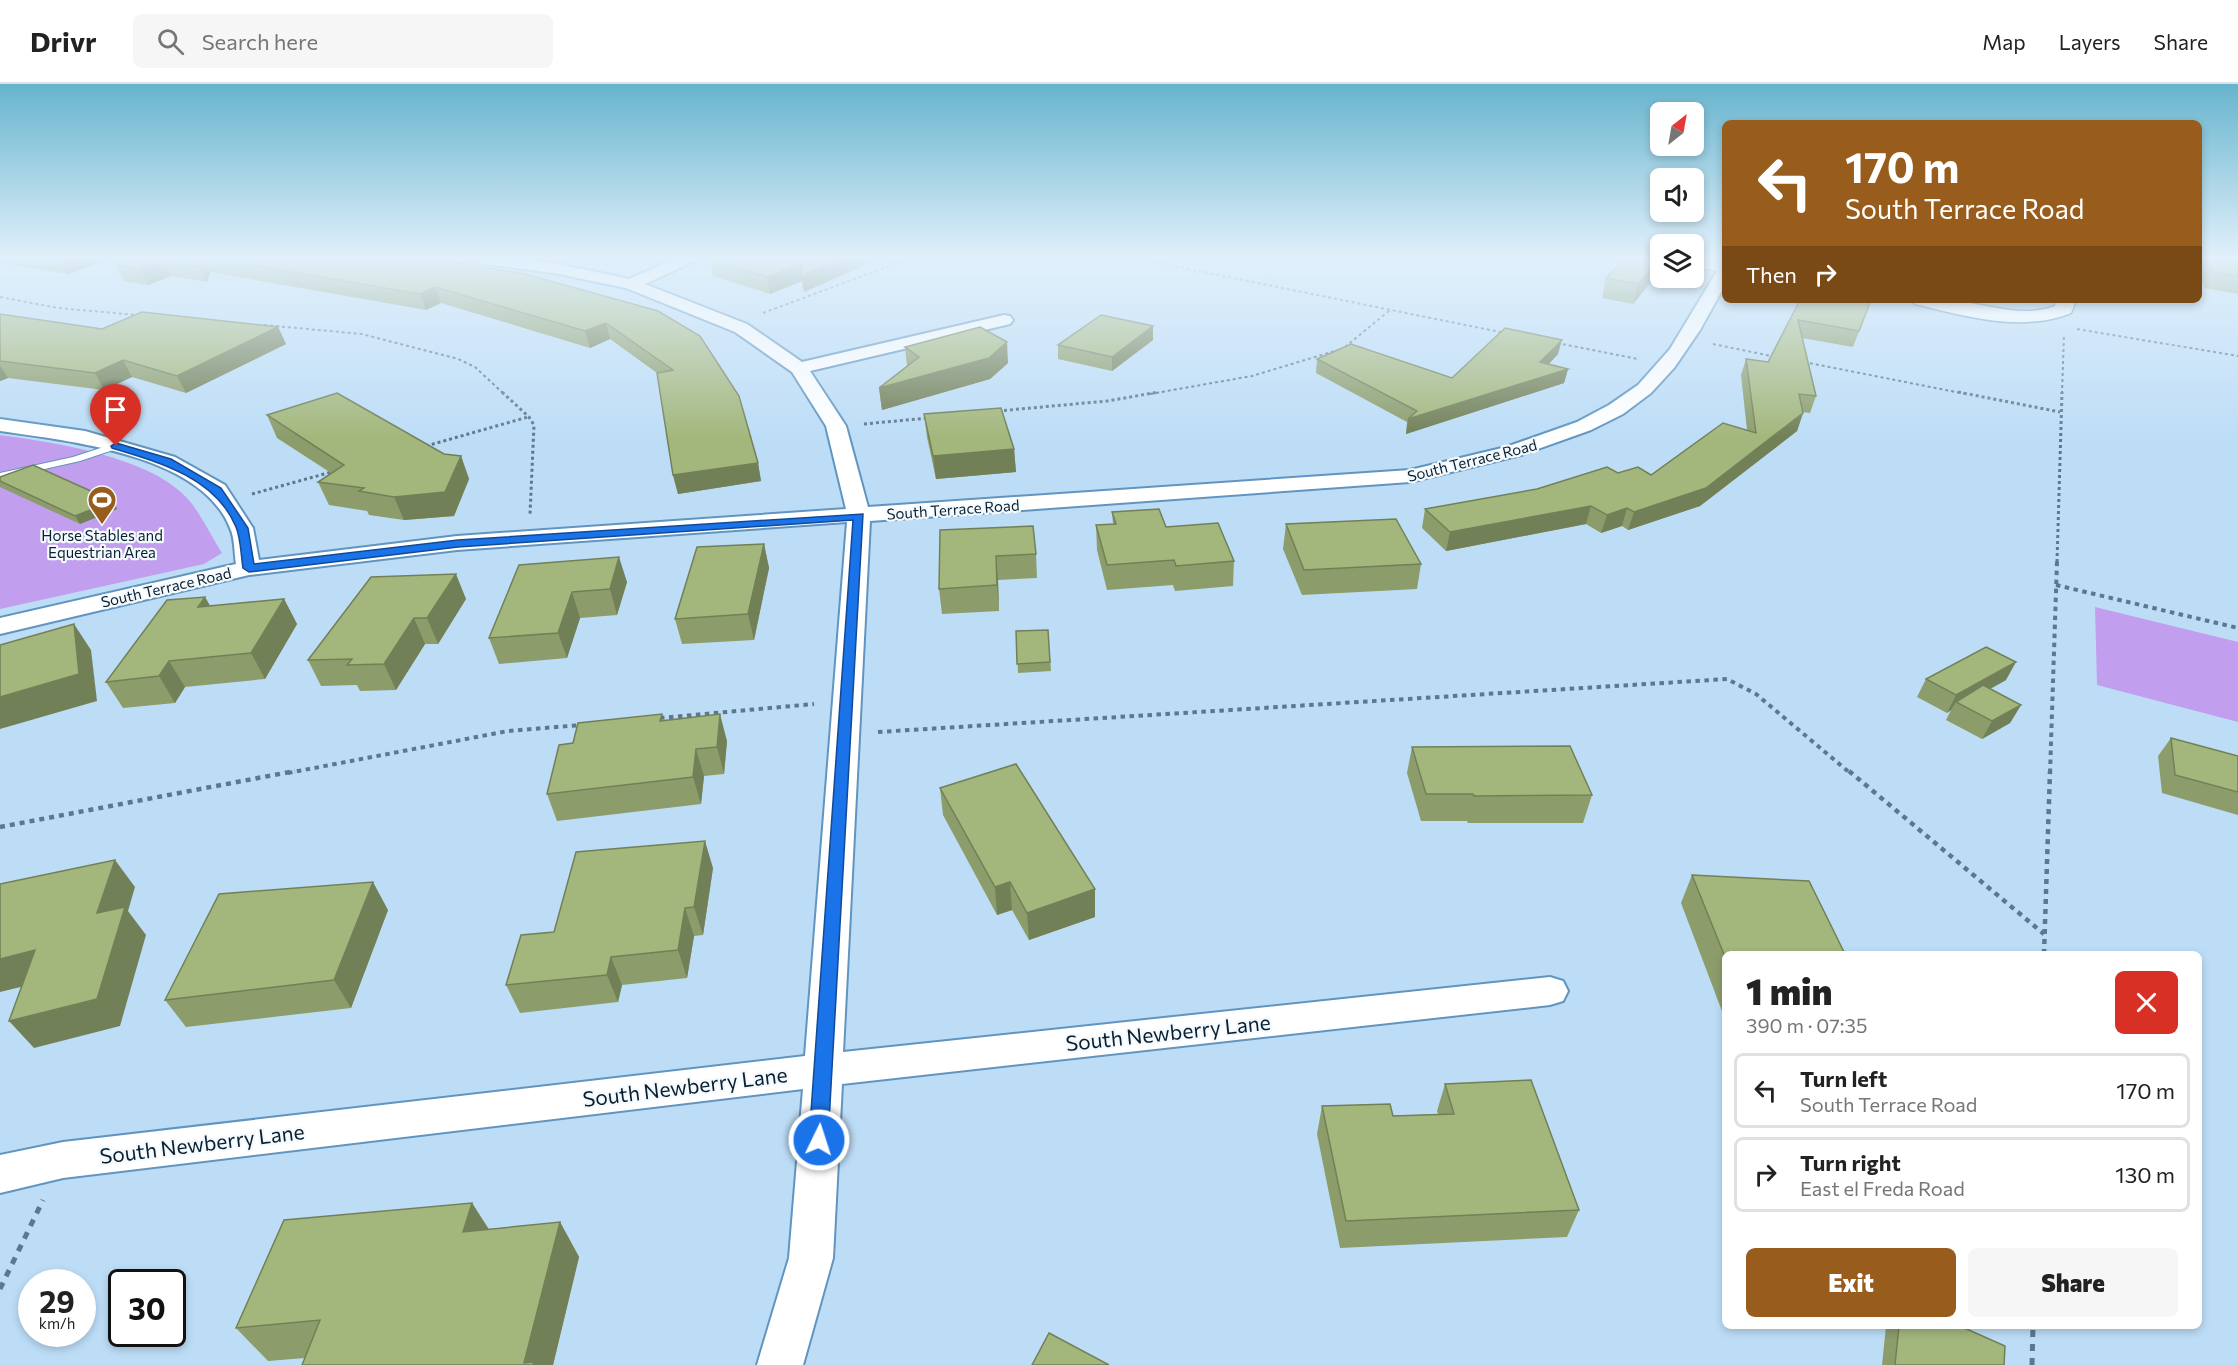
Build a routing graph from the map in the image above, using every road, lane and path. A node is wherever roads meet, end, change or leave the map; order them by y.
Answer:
1 (716, 318) edge
2 (749, 318) edge
3 (1381, 318) edge
4 (1429, 318) edge
5 (1696, 318) edge
6 (2051, 318) edge
7 (1004, 320) dead end
8 (732, 324) junction
9 (257, 325) edge
10 (2064, 327) junction
11 (1506, 333) edge
12 (1684, 339) junction
13 (1552, 342) edge
14 (2238, 356) edge
15 (1783, 358) edge
16 (1795, 360) edge
17 (1668, 365) junction
18 (799, 368) junction
19 (993, 412) edge
20 (2060, 412) junction
21 (529, 417) junction
22 (936, 417) edge
23 (0, 425) edge
24 (836, 426) junction
25 (116, 446) junction
26 (416, 448) edge
27 (337, 470) edge
28 (0, 476) edge
29 (224, 501) junction
30 (859, 516) junction
31 (527, 538) junction
32 (249, 568) junction
33 (2056, 585) junction
34 (0, 626) edge
35 (2238, 628) edge
36 (657, 718) edge
37 (845, 718) junction
38 (588, 724) edge
39 (0, 827) edge
40 (2044, 934) junction
41 (2044, 951) edge
42 (1550, 991) dead end
43 (823, 1070) junction
44 (63, 1160) junction
45 (0, 1173) edge
46 (0, 1289) edge
47 (2033, 1329) edge
48 (780, 1365) edge
49 (2032, 1365) edge

1 - 8 street
2 - 8 path
3 - 19 path
4 - 11 path
5 - 12 street, South Terrace Road
6 - 10 path
7 - 18 street
8 - 18 street
9 - 21 path
10 - 14 path
10 - 20 path
12 - 15 path
12 - 17 street, South Terrace Road
13 - 17 path
16 - 20 path
17 - 30 street, South Terrace Road
18 - 24 street
20 - 33 path
21 - 26 path
21 - 31 path
22 - 24 path
23 - 25 street
24 - 30 street
25 - 28 lane
25 - 29 street
27 - 29 path
29 - 32 street
30 - 31 street, South Terrace Road
30 - 37 street
31 - 32 street, South Terrace Road
32 - 34 street, South Terrace Road
33 - 35 path
33 - 40 path
36 - 37 path
37 - 40 path
37 - 43 street
38 - 39 path
40 - 41 path
42 - 43 street, South Newberry Lane
43 - 44 street, South Newberry Lane
43 - 48 street
44 - 45 street, South Newberry Lane
44 - 46 path
47 - 49 path

